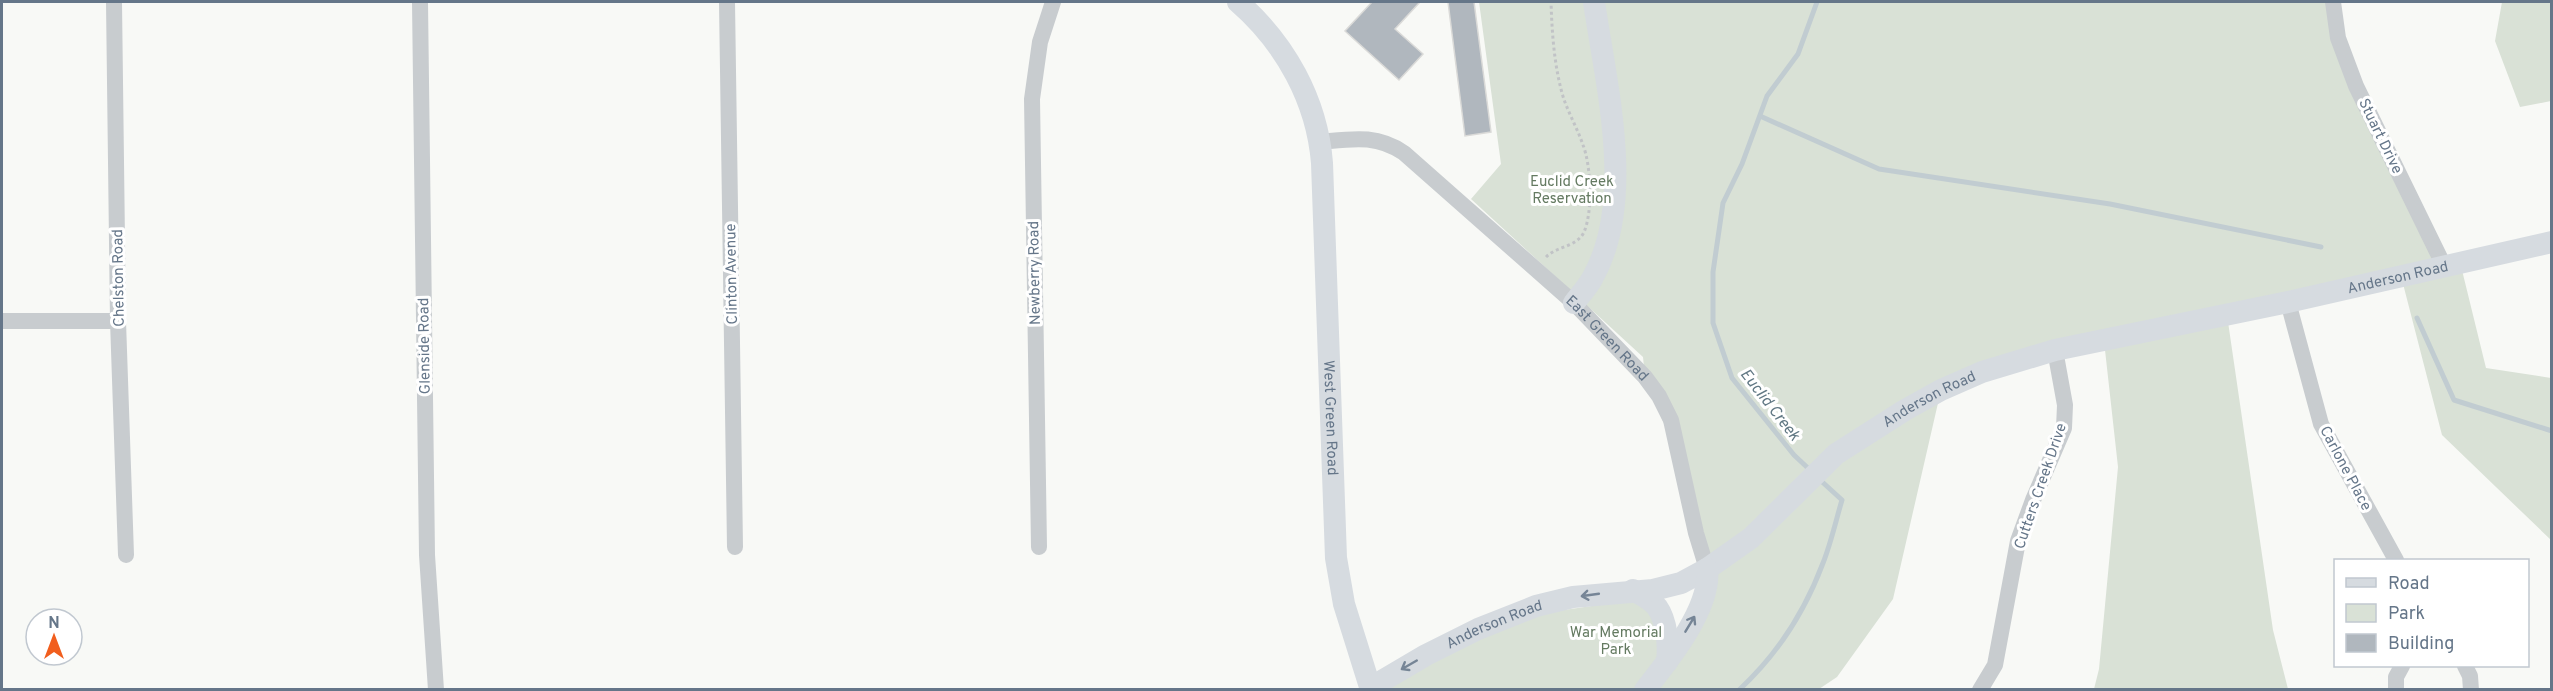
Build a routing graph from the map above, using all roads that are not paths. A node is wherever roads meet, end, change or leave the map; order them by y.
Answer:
1 (114, 2) edge
2 (420, 2) edge
3 (727, 2) edge
4 (1053, 2) edge
5 (1238, 2) edge
6 (1594, 2) edge
7 (2333, 2) edge
8 (1320, 142) junction
9 (2552, 242) edge
10 (2444, 266) junction
11 (2288, 302) junction
12 (1574, 303) junction
13 (2, 321) edge
14 (118, 321) junction
15 (2055, 350) junction
16 (735, 548) dead end
17 (1039, 548) dead end
18 (126, 555) dead end
19 (2395, 559) edge
20 (1707, 569) junction
21 (1633, 590) junction
22 (1667, 662) junction
23 (2401, 667) edge
24 (2466, 667) edge
25 (1369, 689) edge
26 (436, 690) edge
27 (1645, 690) edge
28 (1980, 690) edge
29 (2396, 690) edge
30 (2471, 690) edge

1 - 14 street, Chelston Road
2 - 26 street, Glenside Road
3 - 16 street, Clinton Avenue
4 - 17 street, Newberry Road
5 - 8 street, West Green Road
6 - 12 street
7 - 10 street, Stuart Drive
8 - 12 street, East Green Road
8 - 25 street, West Green Road
9 - 10 street, Anderson Road
10 - 11 street, Anderson Road
11 - 15 street, Anderson Road
11 - 19 street, Carlone Place
12 - 20 street, East Green Road
13 - 14 street
14 - 18 street, Chelston Road
15 - 20 street, Anderson Road
15 - 28 street, Cutters Creek Drive
20 - 21 street, Anderson Road
22 -> 20 street, East Green Road
21 - 22 street
21 -> 25 street, Anderson Road
22 - 27 street, East Green Road
23 - 29 street
24 - 30 street

